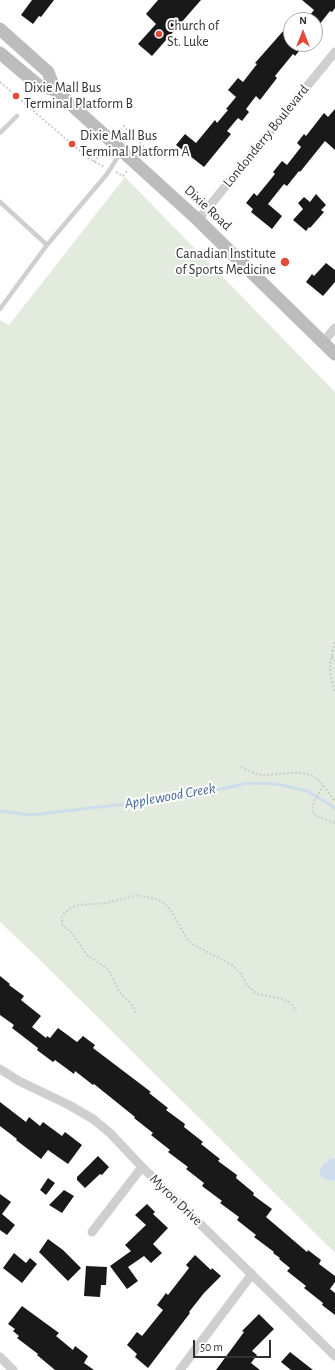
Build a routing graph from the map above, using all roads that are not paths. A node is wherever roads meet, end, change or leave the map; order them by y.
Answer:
1 (0, 29) edge
2 (335, 52) edge
3 (0, 53) edge
4 (55, 90) junction
5 (17, 116) dead end
6 (0, 133) edge
7 (122, 150) junction
8 (0, 202) edge
9 (198, 220) junction
10 (47, 245) junction
11 (0, 309) edge
12 (335, 328) edge
13 (323, 342) junction
14 (335, 354) edge
15 (0, 1069) edge
16 (142, 1167) junction
17 (92, 1232) dead end
18 (252, 1274) junction
19 (335, 1356) edge
20 (0, 1357) edge
21 (13, 1370) edge
22 (180, 1370) edge

1 - 4 main road, Dixie Road
2 - 9 street, Londonderry Boulevard
3 - 4 main road, Dixie Road
4 - 7 main road, Dixie Road
5 - 6 lane
7 - 9 main road, Dixie Road
7 - 10 lane
8 - 10 lane
9 - 13 main road, Dixie Road
10 - 11 lane
12 - 13 street
13 - 14 main road, Dixie Road
15 - 16 street, Myron Drive
16 - 17 street
16 - 18 street, Myron Drive
18 - 19 street, Myron Drive
18 - 22 street
20 - 21 street

